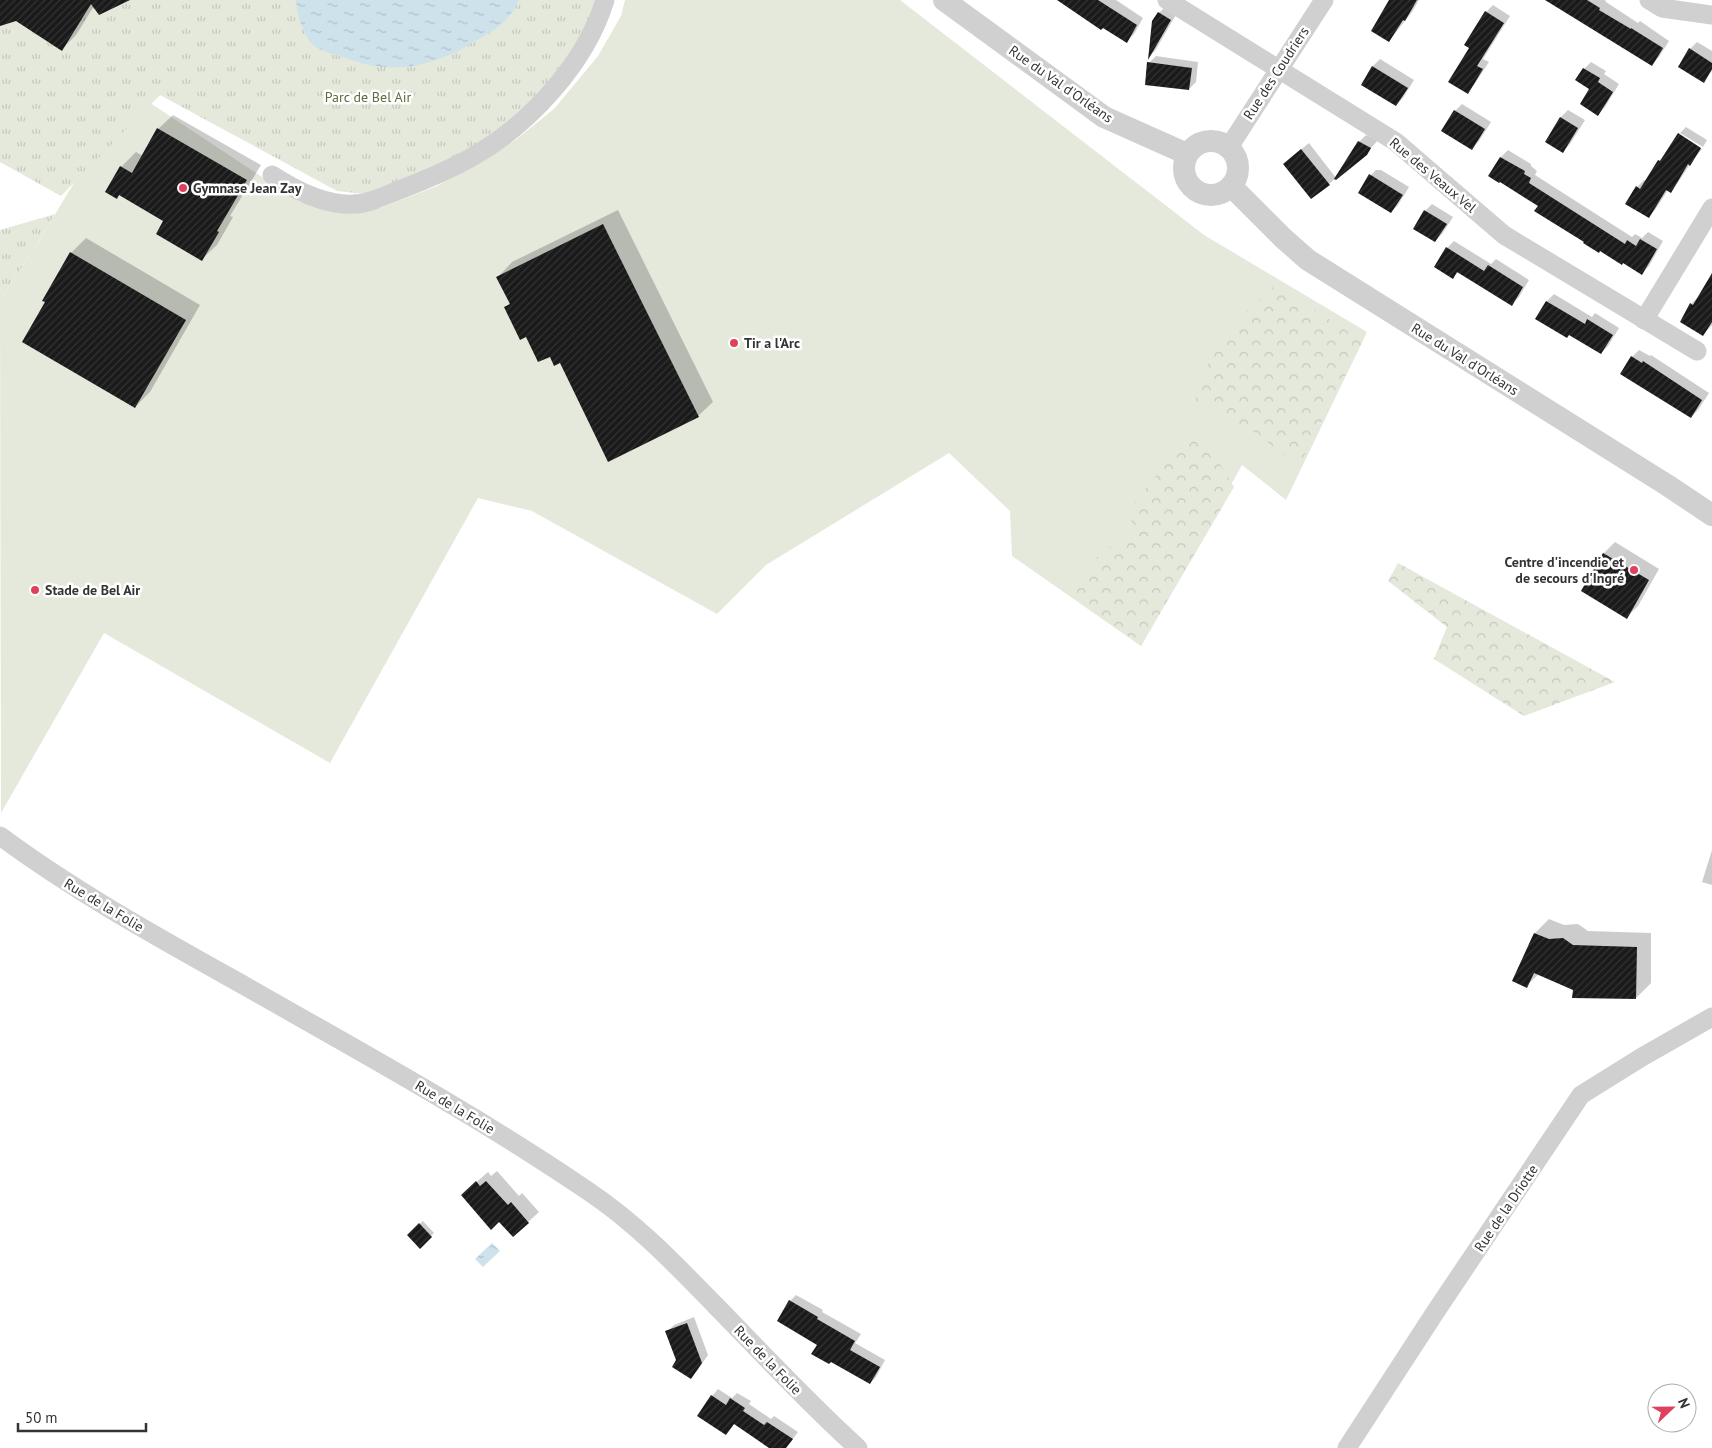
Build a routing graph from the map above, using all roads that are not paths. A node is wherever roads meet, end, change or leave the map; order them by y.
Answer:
1 (605, 0) edge
2 (944, 0) edge
3 (1167, 0) edge
4 (1324, 0) edge
5 (1649, 0) edge
6 (1712, 16) edge
7 (1278, 70) junction
8 (1229, 147) junction
9 (1187, 154) junction
10 (272, 176) dead end
11 (1231, 186) junction
12 (1712, 208) edge
13 (1644, 320) junction
14 (1697, 351) dead end
15 (1712, 515) edge
16 (0, 836) edge
17 (1712, 1018) edge
18 (858, 1448) edge
19 (1348, 1448) edge

1 - 10 street
2 - 9 street, Rue du Val d'Orléans
3 - 7 street, Rue des Veaux Vel
4 - 7 street, Rue des Coudriers
5 - 6 street
7 - 8 street, Rue des Coudriers
7 - 13 street, Rue des Veaux Vel
8 - 9 street
8 - 11 street
9 - 11 street
11 - 15 street, Rue du Val d'Orléans
12 - 13 street
13 - 14 street, Rue des Veaux Vel
16 - 18 street, Rue de la Folie
17 - 19 street, Rue de la Driotte

